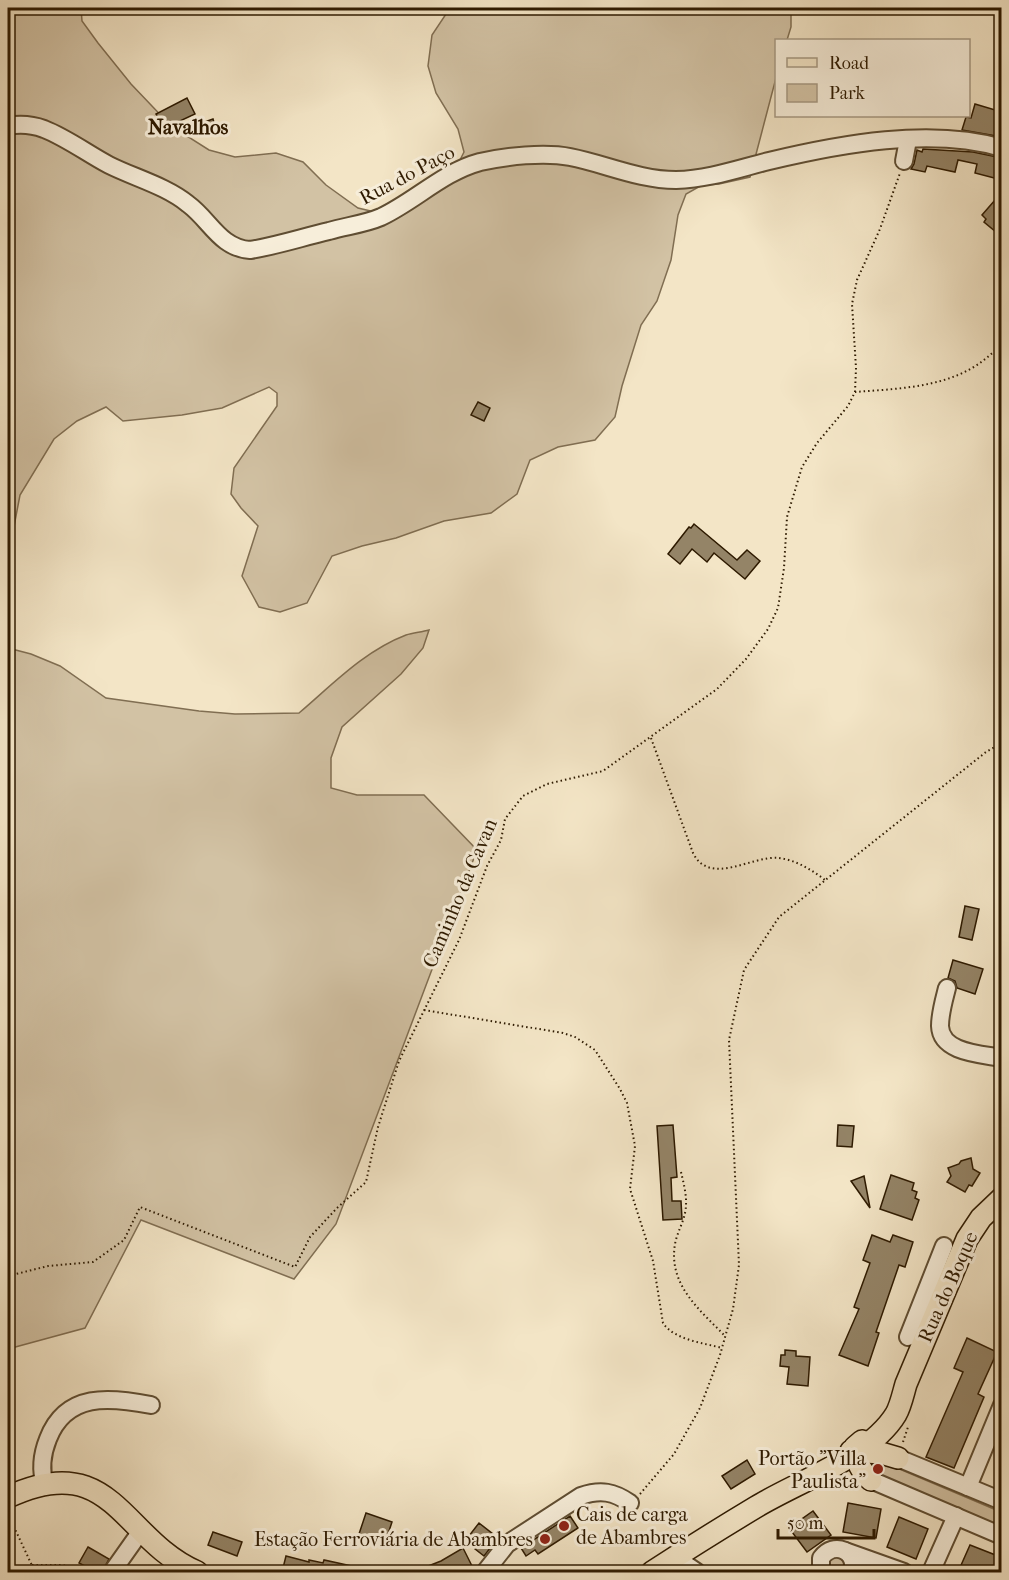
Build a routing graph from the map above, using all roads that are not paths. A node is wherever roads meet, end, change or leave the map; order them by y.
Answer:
1 (8, 126) edge
2 (908, 140) junction
3 (1002, 148) edge
4 (904, 161) road end
5 (946, 988) dead end
6 (1002, 1058) edge
7 (1002, 1198) edge
8 (944, 1246) dead end
9 (945, 1266) junction
10 (908, 1337) dead end
11 (151, 1406) dead end
12 (1002, 1406) edge
13 (887, 1419) junction
14 (856, 1452) junction
15 (901, 1452) junction
16 (827, 1457) junction
17 (816, 1476) junction
18 (871, 1480) junction
19 (45, 1485) junction
20 (968, 1487) junction
21 (8, 1497) edge
22 (1002, 1501) edge
23 (630, 1503) road end
24 (758, 1505) junction
25 (956, 1516) junction
26 (141, 1531) junction
27 (1002, 1536) edge
28 (845, 1551) junction
29 (869, 1558) junction
30 (673, 1559) junction
31 (112, 1572) edge
32 (197, 1572) edge
33 (485, 1572) edge
34 (652, 1572) edge
35 (698, 1572) edge
36 (821, 1572) edge
37 (852, 1572) edge
38 (904, 1572) edge
39 (931, 1572) edge

1 - 2 street, Rua do Paço
2 - 3 street, Rua do Paço
2 - 4 street
5 - 6 street
7 - 9 main road, Rua do Boque
8 - 9 street
9 - 10 street
9 - 13 main road, Rua do Boque
11 - 19 street
12 - 20 street
13 - 14 main road, Rua do Boque
13 - 15 main road
13 - 16 main road, Rua do Boque
14 - 15 main road
14 - 16 main road
14 - 17 main road, Rua do Boque
14 - 18 main road
15 - 20 street
16 - 24 main road, Rua do Boque
17 - 18 main road
17 - 24 main road, Rua do Boque
18 - 25 street
19 - 21 main road
19 - 26 main road
20 - 22 street
23 - 33 street
24 - 30 main road, Rua do Boque
25 - 27 street
25 - 39 street
26 - 31 street
26 - 32 main road
28 - 29 street
28 - 36 street
28 - 37 street
29 - 37 street
29 - 38 street
30 - 34 main road, Rua do Boque
30 - 35 street

